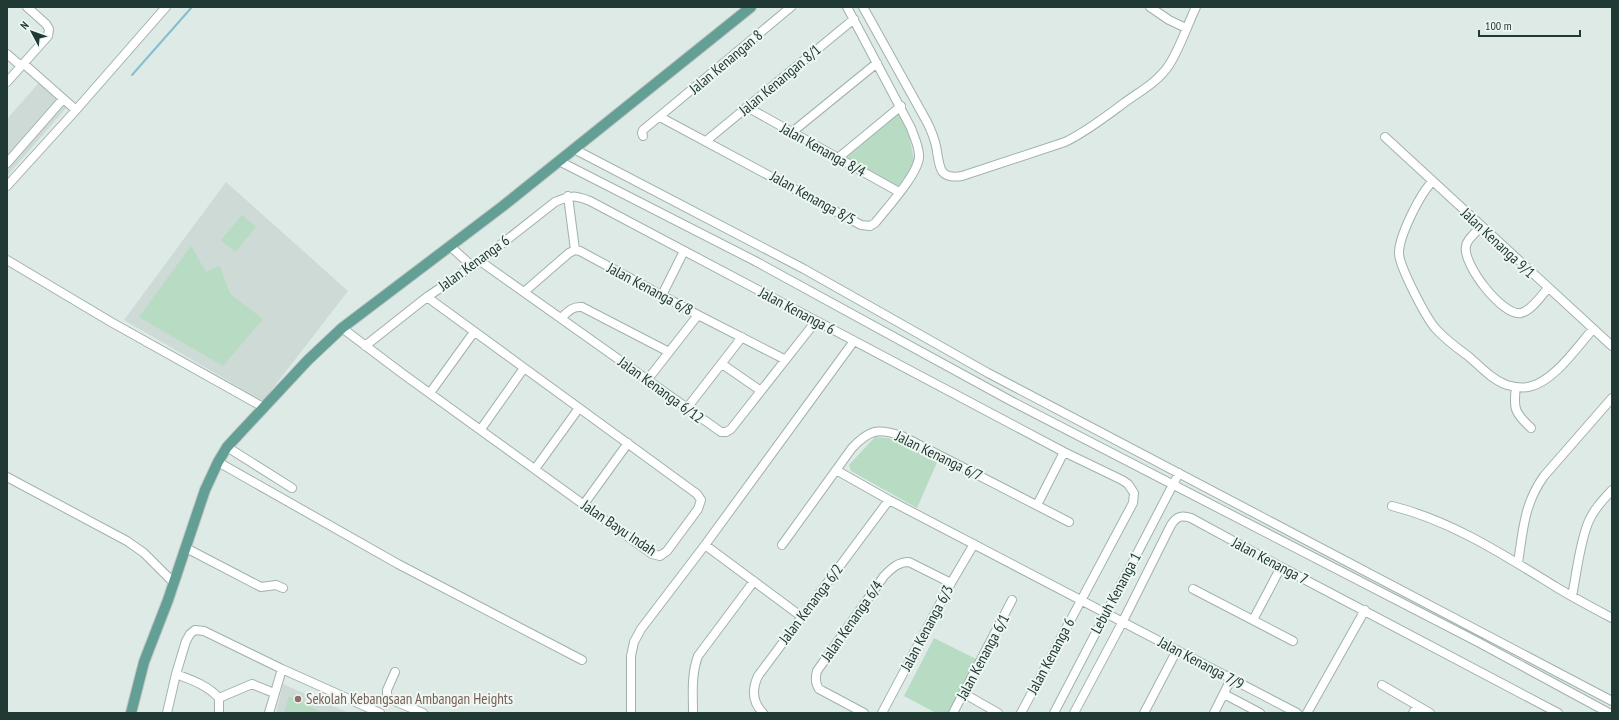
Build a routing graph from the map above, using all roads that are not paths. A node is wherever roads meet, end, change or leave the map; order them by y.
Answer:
1 (27, 7) edge
2 (166, 7) edge
3 (751, 7) edge
4 (791, 7) edge
5 (847, 7) edge
6 (863, 7) edge
7 (1150, 7) edge
8 (1196, 7) edge
9 (854, 19) junction
10 (1186, 28) junction
11 (7, 54) edge
12 (877, 63) junction
13 (22, 65) junction
14 (7, 82) edge
15 (64, 99) junction
16 (901, 106) junction
17 (746, 107) junction
18 (76, 110) junction
19 (660, 117) junction
20 (791, 133) junction
21 (643, 136) dead end
22 (1385, 137) dead end
23 (706, 141) junction
24 (574, 149) junction
25 (838, 158) junction
26 (559, 161) junction
27 (7, 163) edge
28 (1432, 182) junction
29 (7, 186) edge
30 (899, 192) junction
31 (568, 196) junction
32 (1481, 227) junction
33 (451, 247) junction
34 (575, 250) junction
35 (684, 251) junction
36 (7, 260) edge
37 (480, 261) junction
38 (472, 266) junction
39 (1548, 288) junction
40 (524, 292) junction
41 (662, 295) junction
42 (427, 297) junction
43 (698, 315) junction
44 (561, 318) junction
45 (816, 321) junction
46 (342, 328) junction
47 (1593, 329) junction
48 (474, 332) junction
49 (742, 337) junction
50 (854, 341) junction
51 (365, 346) junction
52 (1612, 346) edge
53 (669, 352) junction
54 (784, 359) junction
55 (722, 364) junction
56 (524, 368) junction
57 (648, 379) junction
58 (1516, 387) junction
59 (761, 391) junction
60 (430, 393) junction
61 (1612, 398) edge
62 (263, 407) junction
63 (579, 408) junction
64 (687, 408) junction
65 (1531, 428) dead end
66 (481, 429) junction
67 (628, 443) junction
68 (227, 448) junction
69 (1064, 452) junction
70 (218, 462) junction
71 (535, 469) junction
72 (836, 470) junction
73 (1179, 473) junction
74 (7, 477) edge
75 (1173, 484) junction
76 (292, 488) dead end
77 (1612, 490) edge
78 (889, 500) junction
79 (584, 504) junction
80 (1037, 505) junction
81 (1392, 506) dead end
82 (1069, 522) dead end
83 (974, 544) junction
84 (705, 545) junction
85 (782, 545) dead end
86 (186, 548) junction
87 (1518, 563) junction
88 (1281, 567) junction
89 (754, 581) junction
90 (174, 583) junction
91 (951, 583) junction
92 (283, 588) dead end
93 (1192, 589) dead end
94 (1572, 596) junction
95 (1012, 600) dead end
96 (1082, 600) junction
97 (1365, 610) junction
98 (1106, 613) junction
99 (1612, 616) edge
100 (802, 617) junction
101 (1252, 620) junction
102 (1123, 621) junction
103 (1293, 641) dead end
104 (1177, 650) junction
105 (582, 660) dead end
106 (282, 669) junction
107 (396, 672) dead end
108 (176, 674) junction
109 (1231, 679) junction
110 (1382, 685) dead end
111 (274, 692) junction
112 (963, 693) junction
113 (1224, 694) junction
114 (219, 698) junction
115 (1612, 701) edge
116 (1415, 709) edge
117 (131, 713) edge
118 (167, 713) edge
119 (219, 713) edge
120 (269, 713) edge
121 (380, 713) edge
122 (422, 713) edge
123 (631, 713) edge
124 (693, 713) edge
125 (763, 713) edge
126 (864, 713) edge
127 (882, 713) edge
128 (953, 713) edge
129 (998, 713) edge
130 (1021, 713) edge
131 (1054, 713) edge
132 (1074, 713) edge
133 (1144, 713) edge
134 (1214, 713) edge
135 (1260, 713) edge
136 (1297, 713) edge
137 (1307, 713) edge
138 (1430, 713) edge
139 (1558, 713) edge
140 (1609, 713) edge

1 - 13 street
2 - 18 street
3 - 24 main road
4 - 19 street, Jalan Kenangan 8
5 - 9 street, Jalan Kenanga 8/5
6 - 10 street
7 - 10 street
8 - 10 street
9 - 12 street, Jalan Kenanga 8/5
9 - 17 street, Jalan Kenangan 8/1
11 - 13 street
12 - 16 street, Jalan Kenanga 8/5
12 - 20 street
13 - 14 street
13 - 15 street
15 - 18 street
15 - 27 street
16 - 25 street
16 - 30 street, Jalan Kenanga 8/5
17 - 20 street, Jalan Kenanga 8/4
17 - 23 street, Jalan Kenangan 8/1
18 - 29 street
19 - 21 street, Jalan Kenangan 8
19 - 23 street, Jalan Kenanga 8/5
20 - 25 street, Jalan Kenanga 8/4
22 - 28 street, Jalan Kenanga 9/1
23 - 30 street, Jalan Kenanga 8/5
24 - 26 main road
24 - 73 street
25 - 30 street, Jalan Kenanga 8/4
26 - 33 main road
26 - 75 street
28 - 32 street, Jalan Kenanga 9/1
28 - 58 street
31 - 34 street
31 - 35 street, Jalan Kenanga 6
31 - 37 street, Jalan Kenanga 6
32 - 39 street, Jalan Kenanga 9/1
32 - 39 street
33 - 38 street
33 - 46 main road
34 - 40 street
34 - 41 street, Jalan Kenanga 6/8
35 - 41 street
35 - 45 street, Jalan Kenanga 6
36 - 62 street
37 - 38 street, Jalan Kenanga 6
37 - 40 street, Jalan Kenanga 6/12
38 - 42 street, Jalan Kenanga 6
39 - 47 street, Jalan Kenanga 9/1
40 - 44 street, Jalan Kenanga 6/12
41 - 43 street, Jalan Kenanga 6/8
42 - 48 street, Jalan Bayu Indah
42 - 51 street, Jalan Kenanga 6
43 - 49 street, Jalan Kenanga 6/8
43 - 53 street
44 - 53 street
44 - 57 street, Jalan Kenanga 6/12
45 - 50 street, Jalan Kenanga 6
45 - 54 street, Jalan Kenanga 6/12
46 - 51 street, Jalan Bayu Indah
46 - 62 main road
47 - 52 street, Jalan Kenanga 9/1
47 - 58 street
48 - 56 street, Jalan Bayu Indah
48 - 60 street
49 - 54 street, Jalan Kenanga 6/8
49 - 55 street
50 - 69 street, Jalan Kenanga 6
50 - 84 street, Jalan Kenanga 6
51 - 60 street, Jalan Bayu Indah
53 - 57 street
54 - 59 street, Jalan Kenanga 6/12
55 - 59 street
55 - 64 street
56 - 63 street, Jalan Bayu Indah
56 - 66 street
57 - 64 street, Jalan Kenanga 6/12
58 - 65 street
59 - 64 street, Jalan Kenanga 6/12
60 - 66 street, Jalan Bayu Indah
61 - 87 street
62 - 68 main road
63 - 67 street, Jalan Bayu Indah
63 - 71 street
66 - 71 street, Jalan Bayu Indah
67 - 79 street
67 - 79 street, Jalan Bayu Indah
68 - 70 main road
68 - 76 street
69 - 80 street
69 - 96 street, Jalan Kenanga 6
70 - 86 main road
70 - 105 street
71 - 79 street, Jalan Bayu Indah
72 - 78 street
72 - 80 street, Jalan Kenanga 6/7
72 - 85 street, Jalan Kenanga 6/7
73 - 75 street, Lebuh Kenanga 1
73 - 115 street
74 - 90 street
75 - 98 street, Lebuh Kenanga 1
75 - 140 street
77 - 94 street
78 - 83 street
78 - 100 street, Jalan Kenanga 6/2
80 - 82 street, Jalan Kenanga 6/7
81 - 87 street
83 - 91 street, Jalan Kenanga 6/3
83 - 96 street
84 - 89 street
84 - 123 street, Jalan Kenanga 6
86 - 90 main road
86 - 92 street
87 - 94 street
88 - 97 street, Jalan Kenanga 7
88 - 101 street
88 - 102 street, Jalan Kenanga 7
89 - 100 street
89 - 124 street
90 - 117 main road
91 - 126 street, Jalan Kenanga 6/4
91 - 127 street, Jalan Kenanga 6/3
93 - 101 street
94 - 99 street
95 - 112 street, Jalan Kenanga 6/1
96 - 98 street
96 - 130 street, Jalan Kenanga 6
97 - 137 street
97 - 139 street, Jalan Kenanga 7
98 - 102 street, Jalan Kenanga 7/9
98 - 131 street, Lebuh Kenanga 1
100 - 125 street, Jalan Kenanga 6/2
101 - 103 street
102 - 104 street, Jalan Kenanga 7/9
102 - 132 street, Jalan Kenanga 7
104 - 109 street, Jalan Kenanga 7/9
104 - 133 street
106 - 108 street
106 - 111 street
106 - 121 street
107 - 122 street
108 - 114 street
108 - 118 street
109 - 113 street
109 - 136 street, Jalan Kenanga 7/9
110 - 116 street
111 - 114 street
111 - 120 street
112 - 128 street, Jalan Kenanga 6/1
112 - 129 street
113 - 134 street
113 - 135 street
114 - 119 street
116 - 138 street

